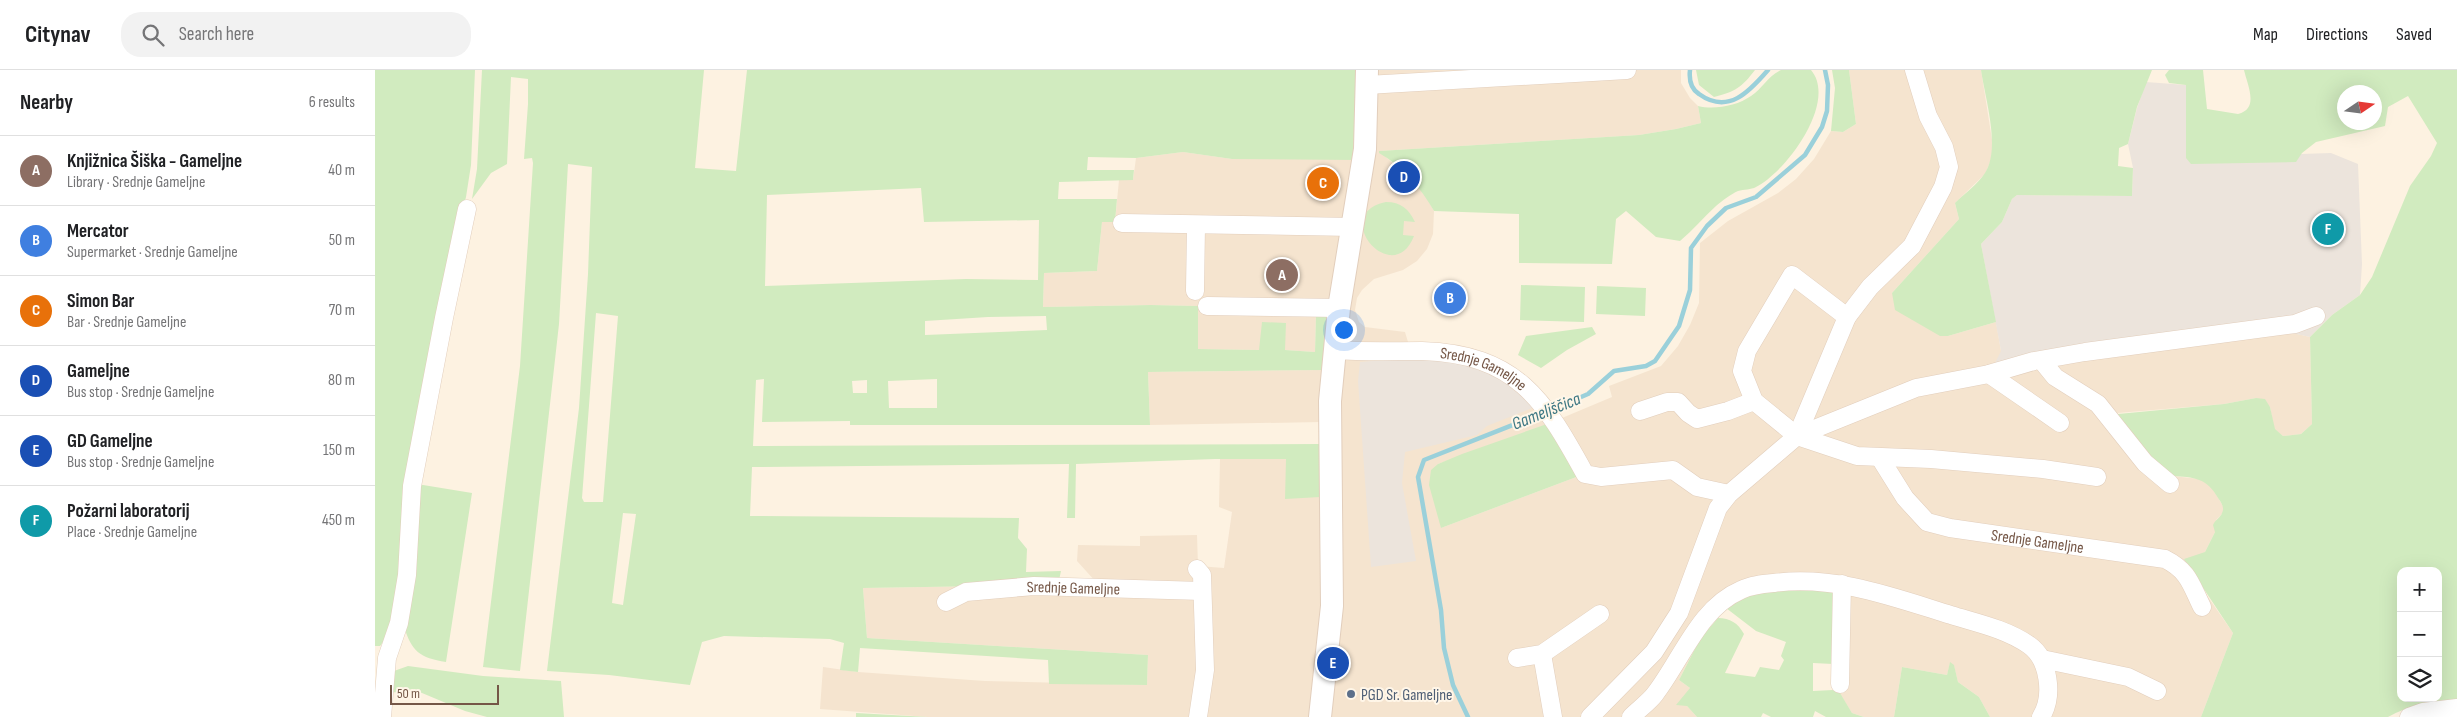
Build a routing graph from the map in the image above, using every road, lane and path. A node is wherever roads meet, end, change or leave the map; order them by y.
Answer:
1 (1627, 70) edge
2 (1915, 70) edge
3 (1367, 77) edge
4 (467, 209) dead end
5 (1123, 223) dead end
6 (1196, 226) junction
7 (1353, 227) junction
8 (1195, 292) dead end
9 (1207, 306) dead end
10 (1339, 308) junction
11 (2316, 316) dead end
12 (1847, 317) junction
13 (1335, 350) junction
14 (2042, 361) junction
15 (1989, 374) junction
16 (1753, 401) junction
17 (1640, 411) dead end
18 (2059, 423) dead end
19 (1797, 436) junction
20 (1880, 458) junction
21 (2097, 477) dead end
22 (2170, 484) dead end
23 (1729, 494) junction
24 (1197, 569) dead end
25 (1843, 584) junction
26 (1202, 591) junction
27 (946, 602) dead end
28 (2202, 607) dead end
29 (1600, 614) dead end
30 (1542, 654) junction
31 (381, 656) edge
32 (1517, 658) dead end
33 (2042, 659) junction
34 (1840, 684) dead end
35 (2157, 691) dead end
36 (2457, 708) edge
37 (382, 717) edge
38 (1198, 717) edge
39 (1319, 717) edge
40 (1553, 717) edge
41 (1590, 717) edge
42 (1631, 717) edge
43 (2041, 717) edge
44 (2409, 717) edge

1 - 3 street
2 - 12 street
3 - 7 street
4 - 31 street
5 - 6 street
6 - 7 street
6 - 8 street
7 - 10 street
9 - 10 street
10 - 13 street
11 - 14 street
12 - 16 street
12 - 19 street
13 - 23 street, Srednje Gameljne
13 - 39 street
14 - 15 street
14 - 22 street
15 - 18 street
15 - 19 street
16 - 17 street
16 - 19 street
19 - 20 street
19 - 23 street
20 - 21 street
20 - 28 street, Srednje Gameljne
23 - 41 street
24 - 26 street
25 - 33 street
25 - 34 street
25 - 42 street
26 - 27 street, Srednje Gameljne
26 - 38 street
29 - 30 street
30 - 32 street
30 - 40 street
31 - 37 street
33 - 35 street
33 - 43 street
36 - 44 street

